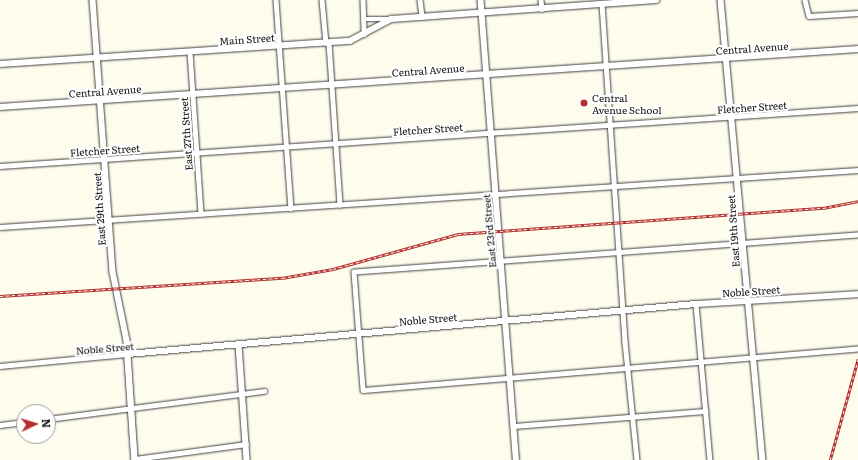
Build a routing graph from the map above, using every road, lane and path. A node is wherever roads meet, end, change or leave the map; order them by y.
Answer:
1 (93, 0) edge
2 (276, 0) edge
3 (322, 0) edge
4 (363, 0) edge
5 (420, 0) edge
6 (481, 0) edge
7 (541, 0) edge
8 (656, 0) edge
9 (721, 0) edge
10 (806, 0) edge
11 (602, 4) junction
12 (542, 9) junction
13 (482, 13) junction
14 (858, 13) edge
15 (422, 17) junction
16 (364, 19) junction
17 (391, 19) junction
18 (363, 36) junction
19 (327, 43) junction
20 (280, 46) junction
21 (858, 49) edge
22 (190, 52) junction
23 (98, 57) junction
24 (726, 59) junction
25 (0, 64) edge
26 (607, 67) junction
27 (486, 75) junction
28 (332, 85) junction
29 (283, 88) junction
30 (193, 94) junction
31 (100, 101) junction
32 (0, 107) edge
33 (858, 108) edge
34 (732, 118) junction
35 (610, 126) junction
36 (490, 134) junction
37 (335, 144) junction
38 (287, 147) junction
39 (197, 154) junction
40 (105, 159) junction
41 (0, 166) edge
42 (858, 170) edge
43 (738, 179) junction
44 (614, 187) junction
45 (495, 195) junction
46 (340, 204) junction
47 (292, 208) junction
48 (201, 214) junction
49 (109, 220) junction
50 (0, 227) edge
51 (858, 236) edge
52 (743, 243) junction
53 (618, 252) junction
54 (500, 260) junction
55 (858, 294) edge
56 (747, 300) junction
57 (696, 304) junction
58 (623, 311) junction
59 (505, 321) junction
60 (357, 334) junction
61 (239, 345) junction
62 (858, 348) edge
63 (752, 356) junction
64 (128, 357) junction
65 (701, 360) junction
66 (0, 366) edge
67 (627, 367) junction
68 (510, 376) junction
69 (264, 391) dead end
70 (242, 393) junction
71 (131, 408) junction
72 (705, 411) junction
73 (632, 416) junction
74 (56, 418) edge
75 (16, 423) edge
76 (0, 425) edge
77 (513, 426) junction
78 (246, 444) junction
79 (138, 459) edge
80 (247, 460) edge
81 (516, 460) edge
82 (637, 460) edge
83 (710, 460) edge
84 (763, 460) edge

1 - 23 street, East 29th Street
2 - 20 street
3 - 19 street
4 - 16 street
5 - 15 street
6 - 13 street, East 23rd Street
7 - 12 street
8 - 11 street, Main Street
9 - 24 street, East 19th Street
10 - 14 street
11 - 12 street, Main Street
11 - 26 street
12 - 13 street, Main Street
13 - 15 street, Main Street
13 - 27 street, East 23rd Street
15 - 17 street, Main Street
16 - 17 street, Main Street
16 - 18 street
17 - 18 street, Main Street
18 - 19 street, Main Street
19 - 20 street, Main Street
19 - 28 street
20 - 22 street, Main Street
20 - 29 street
21 - 24 street, Central Avenue
22 - 23 street, Main Street
22 - 30 street, East 27th Street
23 - 25 street, Main Street
23 - 31 street, East 29th Street
24 - 26 street, Central Avenue
24 - 34 street, East 19th Street
26 - 27 street, Central Avenue
26 - 35 street
27 - 28 street, Central Avenue
27 - 36 street, East 23rd Street
28 - 29 street, Central Avenue
28 - 37 street
29 - 30 street, Central Avenue
29 - 38 street
30 - 31 street, Central Avenue
30 - 39 street, East 27th Street
31 - 32 street, Central Avenue
31 - 40 street, East 29th Street
33 - 34 street, Fletcher Street
34 - 35 street, Fletcher Street
34 - 43 street, East 19th Street
35 - 36 street, Fletcher Street
35 - 44 street
36 - 37 street, Fletcher Street
36 - 45 street, East 23rd Street
37 - 38 street, Fletcher Street
37 - 46 street
38 - 39 street, Fletcher Street
38 - 47 street
39 - 40 street, Fletcher Street
39 - 48 street, East 27th Street
40 - 41 street, Fletcher Street
40 - 49 street, East 29th Street
42 - 43 street
43 - 44 street
43 - 52 street, East 19th Street
44 - 45 street
44 - 53 street
45 - 46 street
45 - 54 street, East 23rd Street
46 - 47 street
47 - 48 street
48 - 49 street
49 - 50 street
49 - 64 street, East 29th Street
51 - 52 street
52 - 53 street
52 - 56 street, East 19th Street
53 - 54 street
53 - 58 street
54 - 59 street, East 23rd Street
54 - 60 street
55 - 56 street, Noble Street
56 - 57 street, Noble Street
56 - 63 street, East 19th Street
57 - 58 street, Noble Street
57 - 65 street
58 - 59 street, Noble Street
58 - 67 street
59 - 60 street, Noble Street
59 - 68 street, East 23rd Street
60 - 61 street, Noble Street
60 - 68 street
61 - 64 street, Noble Street
61 - 70 street
62 - 63 street
63 - 65 street
63 - 84 street, East 19th Street
64 - 66 street, Noble Street
64 - 71 street, East 29th Street
65 - 67 street
65 - 72 street
67 - 68 street
67 - 73 street
68 - 77 street, East 23rd Street
69 - 70 street
70 - 71 street
70 - 78 street
71 - 74 street
71 - 79 street, East 29th Street
72 - 73 street
72 - 83 street
73 - 77 street
73 - 82 street
75 - 76 street
77 - 81 street, East 23rd Street
78 - 79 street
78 - 80 street

